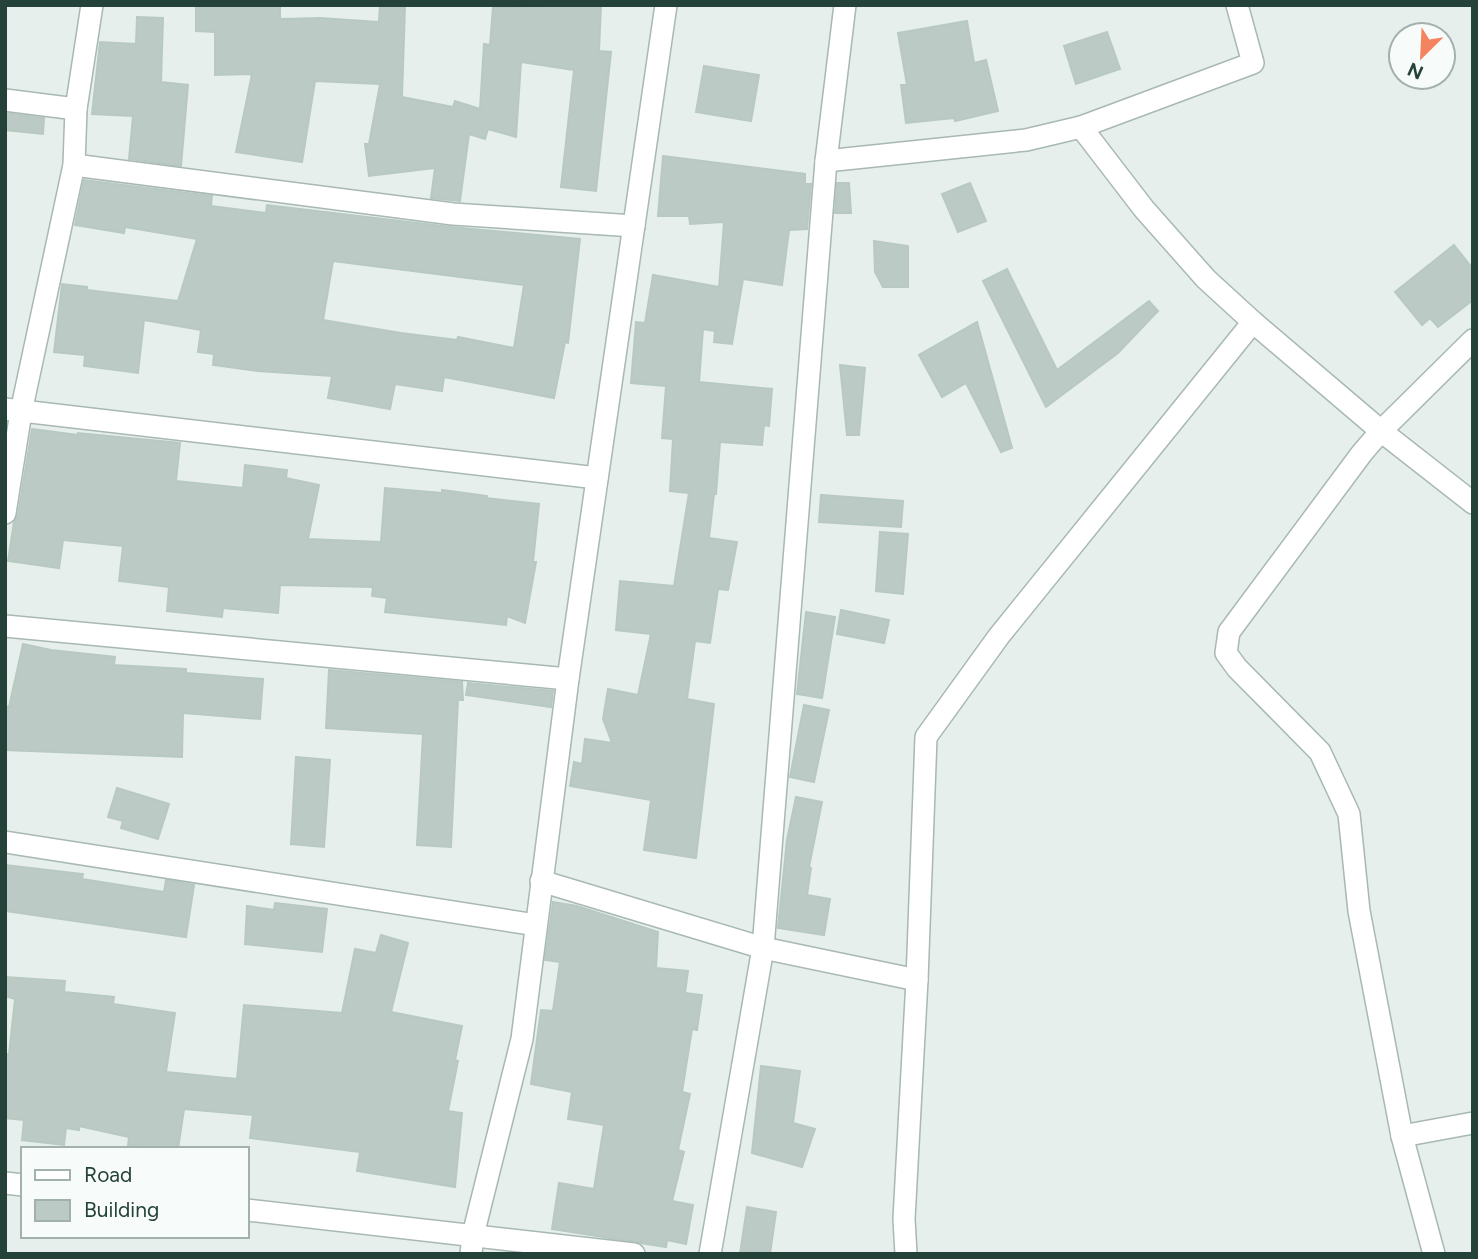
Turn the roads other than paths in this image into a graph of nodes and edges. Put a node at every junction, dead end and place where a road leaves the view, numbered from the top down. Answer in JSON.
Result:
{"nodes":[{"id":1,"x":92,"y":5,"type":"edge"},
{"id":2,"x":666,"y":5,"type":"edge"},
{"id":3,"x":845,"y":5,"type":"edge"},
{"id":4,"x":1237,"y":5,"type":"edge"},
{"id":5,"x":5,"y":100,"type":"edge"},
{"id":6,"x":76,"y":109,"type":"junction"},
{"id":7,"x":1081,"y":127,"type":"junction"},
{"id":8,"x":826,"y":161,"type":"junction"},
{"id":9,"x":74,"y":165,"type":"junction"},
{"id":10,"x":634,"y":226,"type":"junction"},
{"id":11,"x":1253,"y":322,"type":"junction"},
{"id":12,"x":1473,"y":340,"type":"edge"},
{"id":13,"x":13,"y":411,"type":"edge"},
{"id":14,"x":1381,"y":430,"type":"junction"},
{"id":15,"x":597,"y":478,"type":"junction"},
{"id":16,"x":1473,"y":503,"type":"edge"},
{"id":17,"x":5,"y":513,"type":"edge"},
{"id":18,"x":5,"y":626,"type":"edge"},
{"id":19,"x":568,"y":679,"type":"junction"},
{"id":20,"x":5,"y":842,"type":"edge"},
{"id":21,"x":541,"y":881,"type":"junction"},
{"id":22,"x":536,"y":925,"type":"junction"},
{"id":23,"x":763,"y":948,"type":"junction"},
{"id":24,"x":917,"y":980,"type":"junction"},
{"id":25,"x":1473,"y":1123,"type":"edge"},
{"id":26,"x":1402,"y":1136,"type":"junction"},
{"id":27,"x":248,"y":1210,"type":"edge"},
{"id":28,"x":472,"y":1244,"type":"edge"},
{"id":29,"x":634,"y":1254,"type":"edge"},
{"id":30,"x":710,"y":1254,"type":"edge"},
{"id":31,"x":906,"y":1254,"type":"edge"},
{"id":32,"x":1434,"y":1254,"type":"edge"}],
"edges":[{"from":1,"to":6,"type":"street"},
{"from":2,"to":10,"type":"street"},
{"from":3,"to":8,"type":"street"},
{"from":4,"to":7,"type":"street"},
{"from":5,"to":6,"type":"street"},
{"from":6,"to":9,"type":"street"},
{"from":7,"to":8,"type":"street"},
{"from":7,"to":11,"type":"street"},
{"from":8,"to":23,"type":"street"},
{"from":9,"to":10,"type":"street"},
{"from":9,"to":13,"type":"street"},
{"from":10,"to":15,"type":"street"},
{"from":11,"to":14,"type":"street"},
{"from":11,"to":24,"type":"street"},
{"from":12,"to":14,"type":"street"},
{"from":13,"to":15,"type":"street"},
{"from":13,"to":17,"type":"street"},
{"from":14,"to":16,"type":"street"},
{"from":14,"to":26,"type":"street"},
{"from":15,"to":19,"type":"street"},
{"from":18,"to":19,"type":"street"},
{"from":19,"to":21,"type":"street"},
{"from":20,"to":22,"type":"street"},
{"from":21,"to":22,"type":"street"},
{"from":21,"to":23,"type":"street"},
{"from":22,"to":28,"type":"street"},
{"from":23,"to":24,"type":"street"},
{"from":23,"to":30,"type":"street"},
{"from":24,"to":31,"type":"street"},
{"from":25,"to":26,"type":"street"},
{"from":26,"to":32,"type":"street"},
{"from":27,"to":28,"type":"street"},
{"from":28,"to":29,"type":"street"}]}
